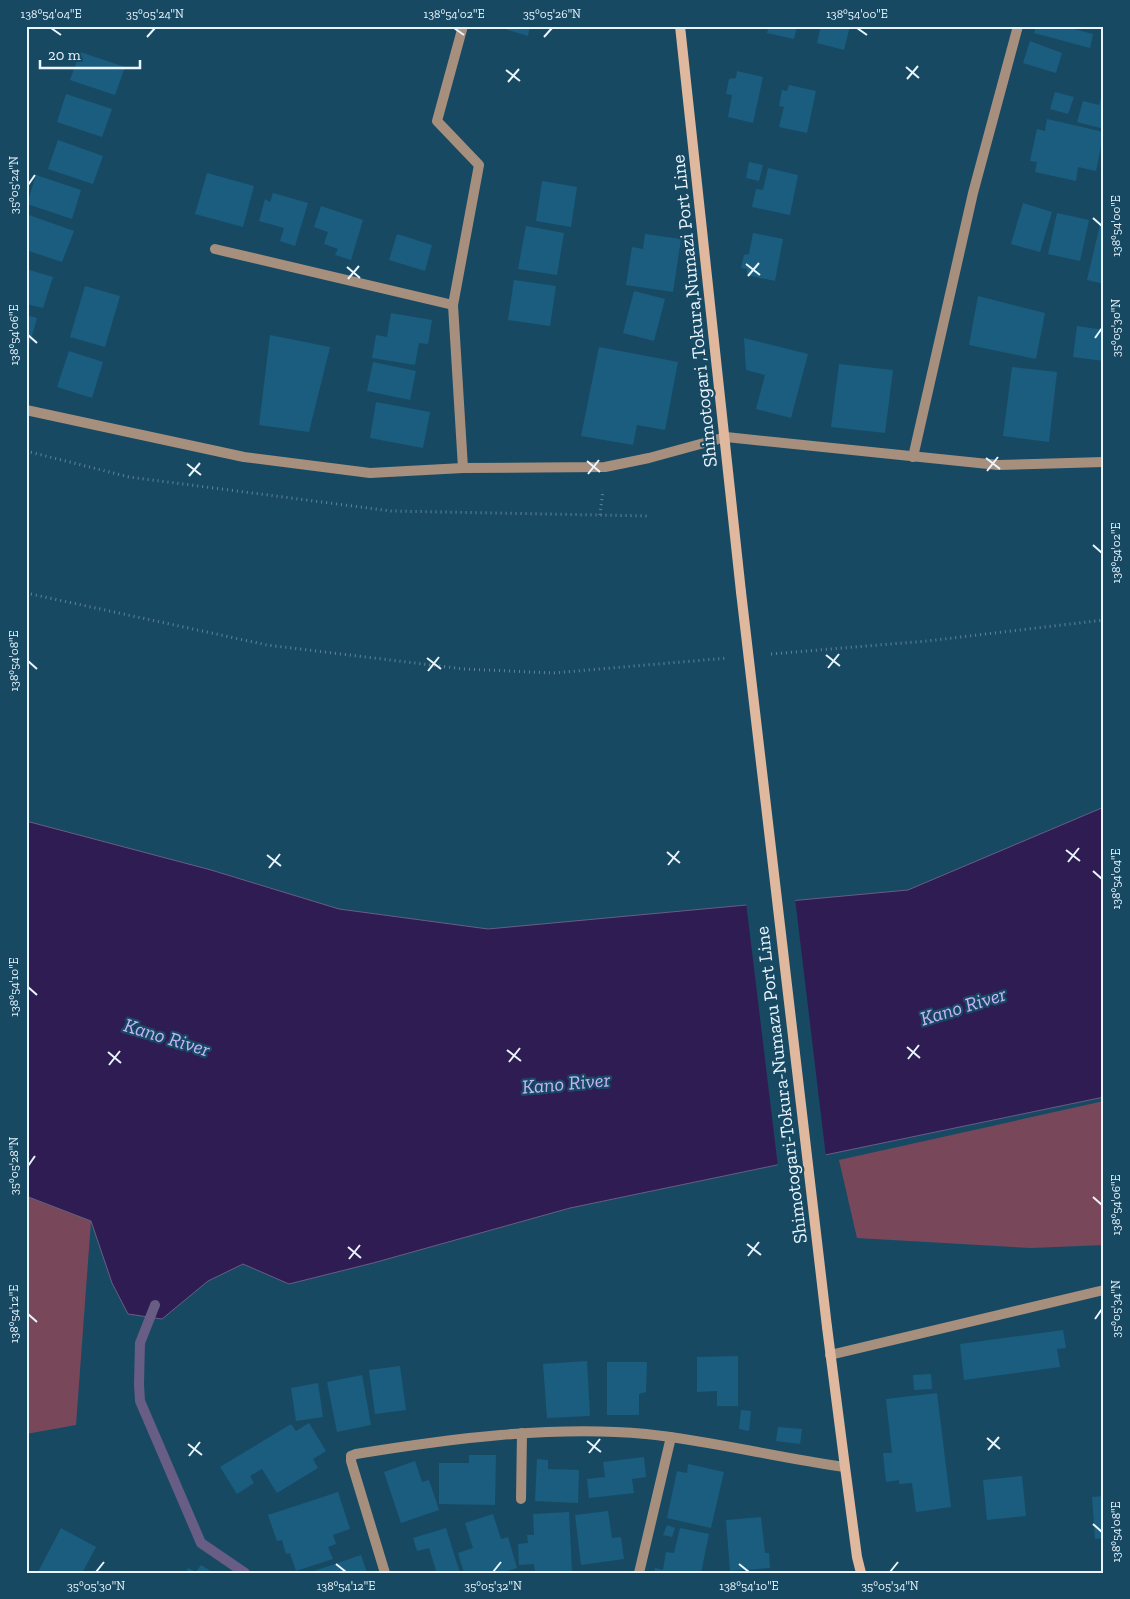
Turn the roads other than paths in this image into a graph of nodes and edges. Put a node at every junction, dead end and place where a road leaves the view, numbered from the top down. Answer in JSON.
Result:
{"nodes":[{"id":1,"x":463,"y":26,"type":"edge"},
{"id":2,"x":680,"y":26,"type":"edge"},
{"id":3,"x":1018,"y":26,"type":"edge"},
{"id":4,"x":215,"y":249,"type":"dead end"},
{"id":5,"x":453,"y":305,"type":"junction"},
{"id":6,"x":26,"y":410,"type":"edge"},
{"id":7,"x":726,"y":438,"type":"junction"},
{"id":8,"x":913,"y":456,"type":"junction"},
{"id":9,"x":1104,"y":462,"type":"edge"},
{"id":10,"x":463,"y":468,"type":"junction"},
{"id":11,"x":742,"y":592,"type":"joint"},
{"id":12,"x":1104,"y":1290,"type":"edge"},
{"id":13,"x":830,"y":1355,"type":"junction"},
{"id":14,"x":522,"y":1433,"type":"junction"},
{"id":15,"x":671,"y":1437,"type":"junction"},
{"id":16,"x":844,"y":1467,"type":"junction"},
{"id":17,"x":521,"y":1499,"type":"dead end"},
{"id":18,"x":385,"y":1573,"type":"edge"},
{"id":19,"x":639,"y":1573,"type":"edge"},
{"id":20,"x":861,"y":1573,"type":"edge"}],
"edges":[{"from":1,"to":5,"type":"street"},
{"from":2,"to":7,"type":"main road","name":"Shimotogari ,Tokura,Numazi Port Line"},
{"from":3,"to":8,"type":"street"},
{"from":4,"to":5,"type":"street"},
{"from":5,"to":10,"type":"street"},
{"from":6,"to":10,"type":"street"},
{"from":7,"to":8,"type":"street"},
{"from":7,"to":10,"type":"street"},
{"from":7,"to":11,"type":"main road","name":"Shimotogari ,Tokura,Numazi Port Line"},
{"from":8,"to":9,"type":"street"},
{"from":11,"to":13,"type":"main road","name":"Shimotogari-Tokura-Numazu Port Line","bridge":true},
{"from":12,"to":13,"type":"street"},
{"from":13,"to":16,"type":"main road","name":"Shimotogari-Tokura-Numazu Port Line"},
{"from":14,"to":15,"type":"street"},
{"from":14,"to":17,"type":"street"},
{"from":14,"to":18,"type":"street"},
{"from":15,"to":16,"type":"street"},
{"from":15,"to":19,"type":"street"},
{"from":16,"to":20,"type":"main road","name":"Shimotogari-Tokura-Numazu Port Line"}]}
